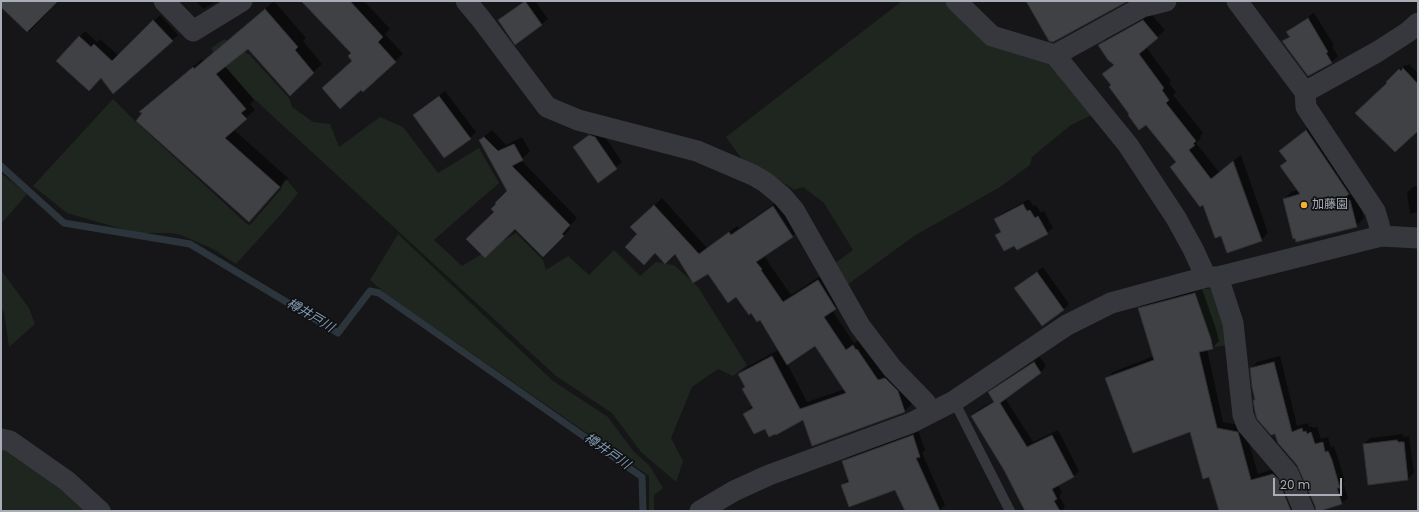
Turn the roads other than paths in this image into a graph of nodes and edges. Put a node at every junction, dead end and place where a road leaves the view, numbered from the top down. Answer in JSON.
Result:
{"nodes":[{"id":1,"x":164,"y":1,"type":"edge"},
{"id":2,"x":242,"y":1,"type":"edge"},
{"id":3,"x":466,"y":1,"type":"edge"},
{"id":4,"x":956,"y":1,"type":"edge"},
{"id":5,"x":1166,"y":1,"type":"edge"},
{"id":6,"x":1237,"y":1,"type":"edge"},
{"id":7,"x":1418,"y":23,"type":"edge"},
{"id":8,"x":1055,"y":55,"type":"junction"},
{"id":9,"x":1305,"y":92,"type":"junction"},
{"id":10,"x":1381,"y":236,"type":"junction"},
{"id":11,"x":1418,"y":238,"type":"edge"},
{"id":12,"x":1212,"y":277,"type":"junction"},
{"id":13,"x":954,"y":401,"type":"junction"},
{"id":14,"x":931,"y":412,"type":"junction"},
{"id":15,"x":1,"y":439,"type":"edge"},
{"id":16,"x":100,"y":511,"type":"edge"},
{"id":17,"x":700,"y":511,"type":"edge"},
{"id":18,"x":1010,"y":511,"type":"edge"},
{"id":19,"x":1304,"y":511,"type":"edge"}],
"edges":[{"from":1,"to":2,"type":"street"},
{"from":3,"to":14,"type":"street"},
{"from":4,"to":8,"type":"street"},
{"from":5,"to":8,"type":"street"},
{"from":6,"to":9,"type":"street"},
{"from":7,"to":9,"type":"street"},
{"from":8,"to":12,"type":"street"},
{"from":9,"to":10,"type":"street"},
{"from":10,"to":11,"type":"street"},
{"from":10,"to":12,"type":"street"},
{"from":12,"to":13,"type":"street"},
{"from":12,"to":19,"type":"street"},
{"from":13,"to":14,"type":"street"},
{"from":13,"to":18,"type":"lane"},
{"from":14,"to":17,"type":"street"},
{"from":15,"to":16,"type":"street"}]}
